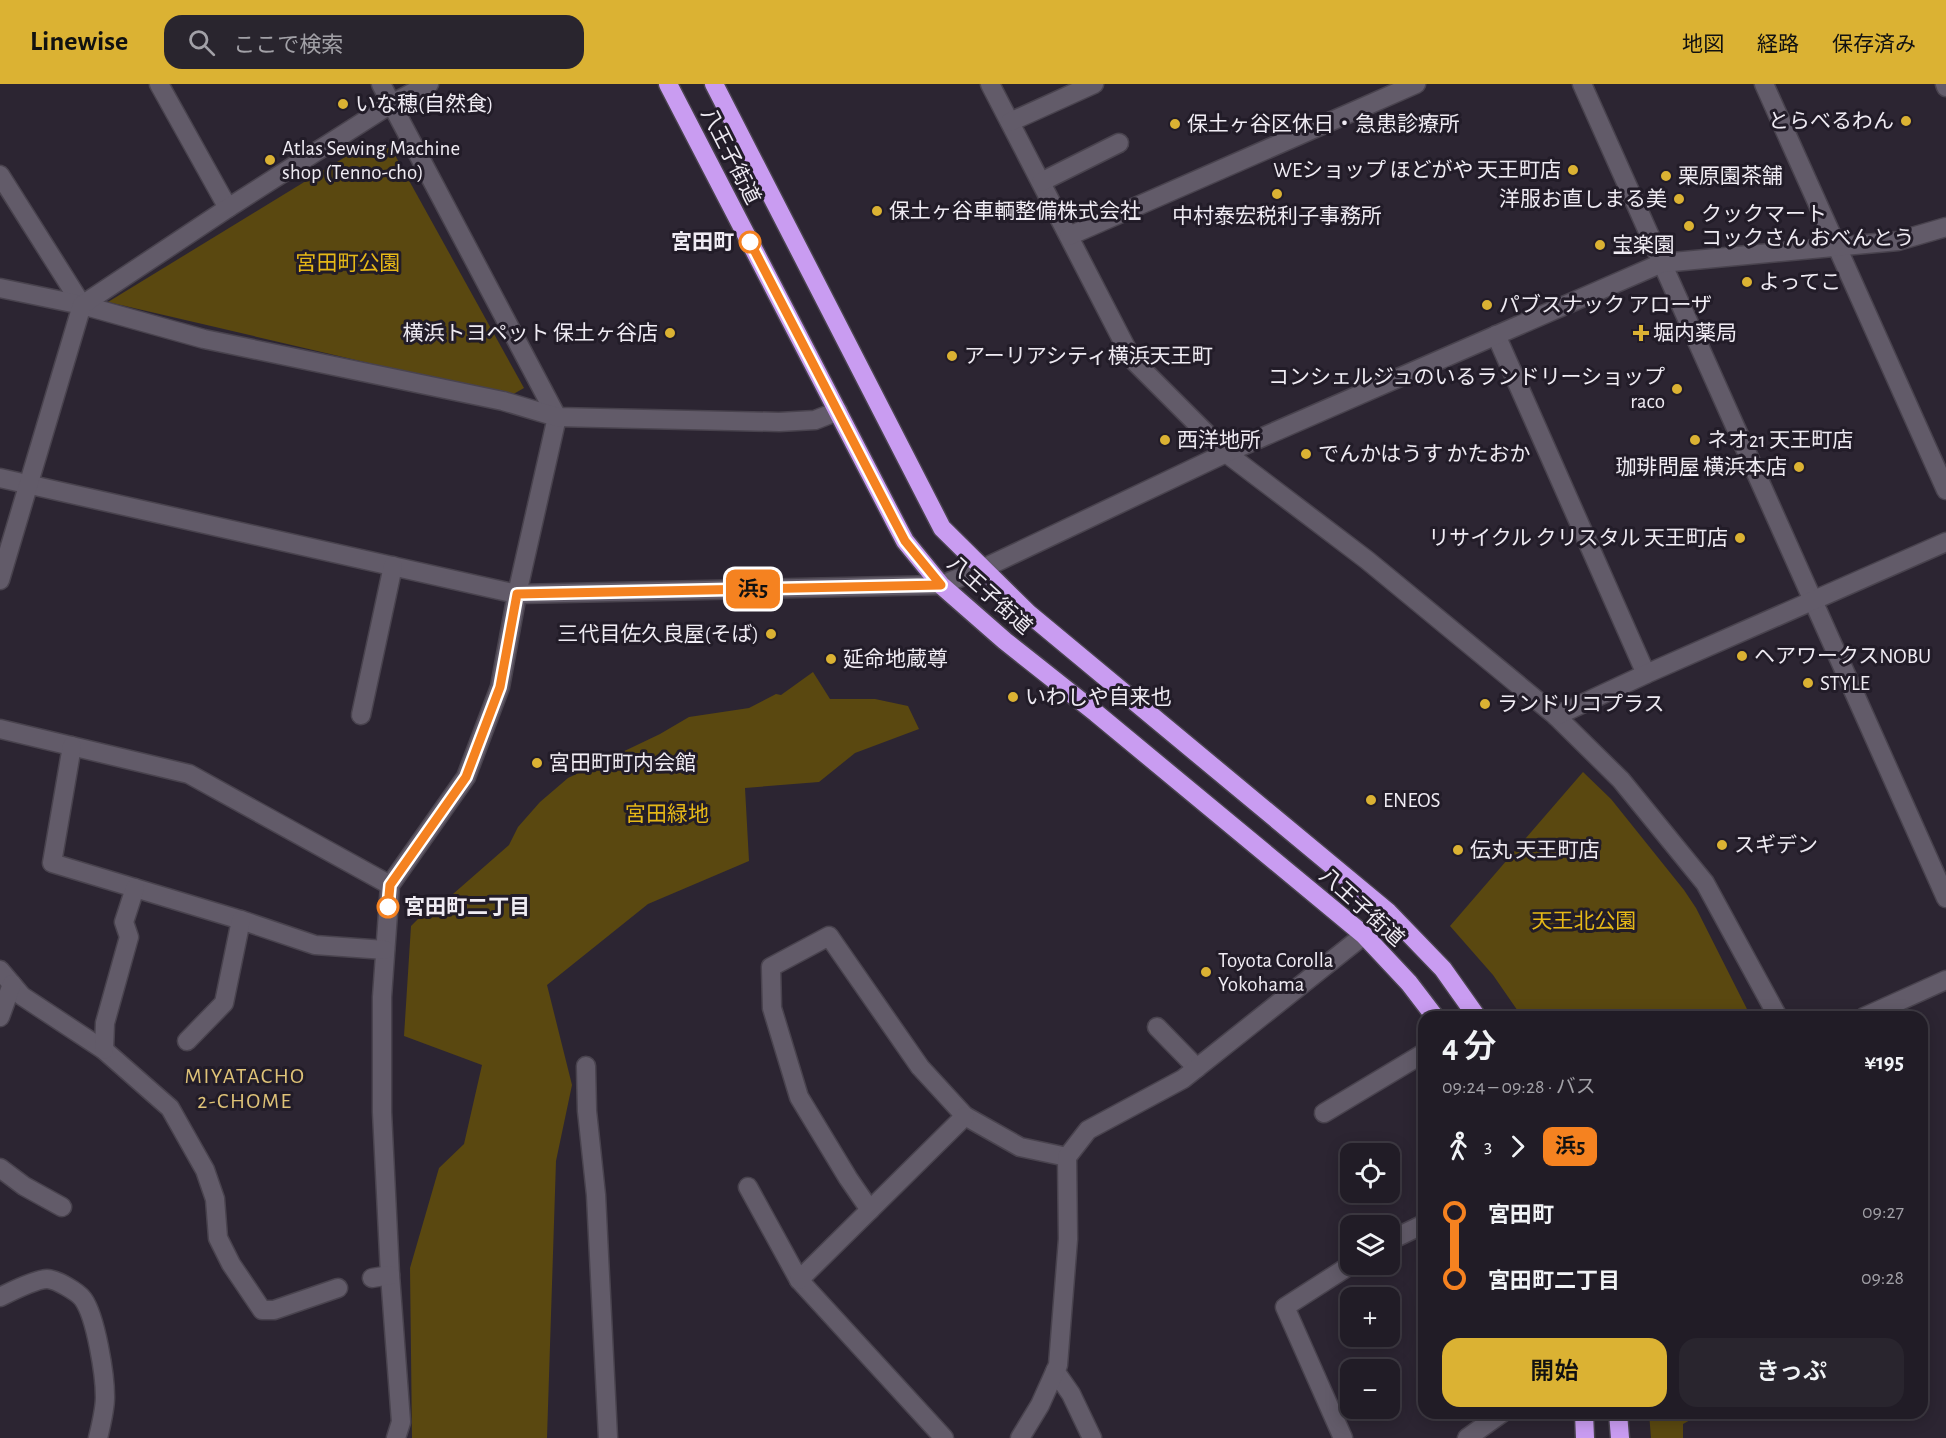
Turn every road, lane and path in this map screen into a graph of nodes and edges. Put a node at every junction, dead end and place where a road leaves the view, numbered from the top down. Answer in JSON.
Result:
{"nodes":[{"id":1,"x":159,"y":84,"type":"edge"},
{"id":2,"x":381,"y":84,"type":"edge"},
{"id":3,"x":429,"y":84,"type":"edge"},
{"id":4,"x":669,"y":84,"type":"edge"},
{"id":5,"x":714,"y":84,"type":"edge"},
{"id":6,"x":990,"y":84,"type":"edge"},
{"id":7,"x":1094,"y":84,"type":"edge"},
{"id":8,"x":1416,"y":84,"type":"edge"},
{"id":9,"x":1582,"y":84,"type":"edge"},
{"id":10,"x":1764,"y":84,"type":"edge"},
{"id":11,"x":391,"y":104,"type":"junction"},
{"id":12,"x":1010,"y":123,"type":"junction"},
{"id":13,"x":1119,"y":143,"type":"dead end"},
{"id":14,"x":0,"y":175,"type":"edge"},
{"id":15,"x":1041,"y":182,"type":"junction"},
{"id":16,"x":228,"y":208,"type":"junction"},
{"id":17,"x":1946,"y":227,"type":"edge"},
{"id":18,"x":1069,"y":236,"type":"junction"},
{"id":19,"x":1838,"y":247,"type":"junction"},
{"id":20,"x":1662,"y":263,"type":"junction"},
{"id":21,"x":0,"y":288,"type":"edge"},
{"id":22,"x":82,"y":305,"type":"junction"},
{"id":23,"x":1496,"y":335,"type":"junction"},
{"id":24,"x":838,"y":411,"type":"junction"},
{"id":25,"x":557,"y":417,"type":"junction"},
{"id":26,"x":1226,"y":453,"type":"junction"},
{"id":27,"x":0,"y":478,"type":"edge"},
{"id":28,"x":28,"y":485,"type":"junction"},
{"id":29,"x":1946,"y":490,"type":"edge"},
{"id":30,"x":1946,"y":542,"type":"edge"},
{"id":31,"x":393,"y":566,"type":"junction"},
{"id":32,"x":984,"y":568,"type":"junction"},
{"id":33,"x":0,"y":580,"type":"edge"},
{"id":34,"x":941,"y":585,"type":"junction"},
{"id":35,"x":517,"y":594,"type":"junction"},
{"id":36,"x":1813,"y":600,"type":"junction"},
{"id":37,"x":1646,"y":674,"type":"junction"},
{"id":38,"x":361,"y":716,"type":"dead end"},
{"id":39,"x":1556,"y":716,"type":"junction"},
{"id":40,"x":0,"y":729,"type":"edge"},
{"id":41,"x":72,"y":746,"type":"junction"},
{"id":42,"x":390,"y":885,"type":"junction"},
{"id":43,"x":135,"y":888,"type":"junction"},
{"id":44,"x":1946,"y":898,"type":"edge"},
{"id":45,"x":241,"y":920,"type":"junction"},
{"id":46,"x":1364,"y":935,"type":"junction"},
{"id":47,"x":385,"y":950,"type":"junction"},
{"id":48,"x":0,"y":970,"type":"edge"},
{"id":49,"x":1946,"y":980,"type":"edge"},
{"id":50,"x":12,"y":984,"type":"junction"},
{"id":51,"x":1431,"y":1011,"type":"edge"},
{"id":52,"x":1473,"y":1011,"type":"edge"},
{"id":53,"x":1775,"y":1011,"type":"edge"},
{"id":54,"x":1877,"y":1011,"type":"edge"},
{"id":55,"x":0,"y":1017,"type":"edge"},
{"id":56,"x":1157,"y":1026,"type":"dead end"},
{"id":57,"x":187,"y":1041,"type":"dead end"},
{"id":58,"x":104,"y":1050,"type":"junction"},
{"id":59,"x":1418,"y":1057,"type":"edge"},
{"id":60,"x":586,"y":1066,"type":"dead end"},
{"id":61,"x":1197,"y":1068,"type":"junction"},
{"id":62,"x":1324,"y":1113,"type":"dead end"},
{"id":63,"x":965,"y":1116,"type":"junction"},
{"id":64,"x":1067,"y":1156,"type":"junction"},
{"id":65,"x":0,"y":1168,"type":"edge"},
{"id":66,"x":748,"y":1187,"type":"dead end"},
{"id":67,"x":62,"y":1207,"type":"dead end"},
{"id":68,"x":870,"y":1210,"type":"junction"},
{"id":69,"x":1418,"y":1227,"type":"edge"},
{"id":70,"x":1400,"y":1236,"type":"edge"},
{"id":71,"x":1340,"y":1272,"type":"edge"},
{"id":72,"x":390,"y":1275,"type":"junction"},
{"id":73,"x":372,"y":1278,"type":"dead end"},
{"id":74,"x":800,"y":1281,"type":"junction"},
{"id":75,"x":338,"y":1288,"type":"dead end"},
{"id":76,"x":0,"y":1297,"type":"edge"},
{"id":77,"x":1055,"y":1371,"type":"junction"},
{"id":78,"x":1494,"y":1419,"type":"edge"},
{"id":79,"x":1584,"y":1419,"type":"edge"},
{"id":80,"x":1618,"y":1419,"type":"edge"},
{"id":81,"x":98,"y":1438,"type":"edge"},
{"id":82,"x":396,"y":1438,"type":"edge"},
{"id":83,"x":608,"y":1438,"type":"edge"},
{"id":84,"x":944,"y":1438,"type":"edge"},
{"id":85,"x":1020,"y":1438,"type":"edge"},
{"id":86,"x":1092,"y":1438,"type":"edge"},
{"id":87,"x":1343,"y":1438,"type":"edge"},
{"id":88,"x":1467,"y":1438,"type":"edge"},
{"id":89,"x":1585,"y":1438,"type":"edge"},
{"id":90,"x":1620,"y":1438,"type":"edge"}],
"edges":[{"from":1,"to":16,"type":"street"},
{"from":2,"to":11,"type":"street"},
{"from":3,"to":11,"type":"street"},
{"from":4,"to":24,"type":"highway","name":"八王子街道"},
{"from":5,"to":32,"type":"highway","name":"八王子街道"},
{"from":6,"to":12,"type":"street"},
{"from":7,"to":12,"type":"street"},
{"from":8,"to":18,"type":"street"},
{"from":9,"to":20,"type":"street"},
{"from":10,"to":19,"type":"street"},
{"from":11,"to":16,"type":"street"},
{"from":11,"to":25,"type":"street"},
{"from":12,"to":15,"type":"street"},
{"from":13,"to":15,"type":"street"},
{"from":14,"to":22,"type":"street"},
{"from":15,"to":18,"type":"street"},
{"from":16,"to":22,"type":"street"},
{"from":17,"to":19,"type":"street"},
{"from":18,"to":26,"type":"street"},
{"from":19,"to":20,"type":"street"},
{"from":19,"to":29,"type":"street"},
{"from":20,"to":23,"type":"street"},
{"from":20,"to":36,"type":"street"},
{"from":21,"to":22,"type":"street"},
{"from":22,"to":25,"type":"street"},
{"from":22,"to":28,"type":"street"},
{"from":23,"to":26,"type":"street"},
{"from":23,"to":37,"type":"street"},
{"from":24,"to":25,"type":"street"},
{"from":24,"to":34,"type":"highway","name":"八王子街道"},
{"from":25,"to":35,"type":"street"},
{"from":26,"to":32,"type":"street"},
{"from":26,"to":39,"type":"street"},
{"from":27,"to":28,"type":"street"},
{"from":28,"to":31,"type":"street"},
{"from":28,"to":33,"type":"street"},
{"from":30,"to":36,"type":"street"},
{"from":31,"to":35,"type":"street"},
{"from":31,"to":38,"type":"street"},
{"from":32,"to":34,"type":"street"},
{"from":32,"to":52,"type":"highway","name":"八王子街道"},
{"from":34,"to":35,"type":"street"},
{"from":34,"to":46,"type":"highway","name":"八王子街道"},
{"from":35,"to":42,"type":"street"},
{"from":36,"to":37,"type":"street"},
{"from":36,"to":44,"type":"street"},
{"from":37,"to":39,"type":"street"},
{"from":39,"to":53,"type":"street"},
{"from":40,"to":41,"type":"street"},
{"from":41,"to":42,"type":"street"},
{"from":41,"to":43,"type":"street"},
{"from":42,"to":47,"type":"street"},
{"from":43,"to":45,"type":"street"},
{"from":43,"to":58,"type":"street"},
{"from":45,"to":47,"type":"street"},
{"from":45,"to":57,"type":"street"},
{"from":46,"to":51,"type":"highway","name":"八王子街道"},
{"from":46,"to":61,"type":"street"},
{"from":47,"to":72,"type":"street"},
{"from":48,"to":50,"type":"street"},
{"from":49,"to":54,"type":"street"},
{"from":50,"to":55,"type":"street"},
{"from":50,"to":58,"type":"street"},
{"from":56,"to":61,"type":"street"},
{"from":58,"to":75,"type":"street"},
{"from":59,"to":62,"type":"street"},
{"from":60,"to":83,"type":"street"},
{"from":61,"to":64,"type":"street"},
{"from":63,"to":64,"type":"street"},
{"from":63,"to":68,"type":"street"},
{"from":63,"to":68,"type":"street"},
{"from":64,"to":77,"type":"street"},
{"from":65,"to":67,"type":"street"},
{"from":66,"to":74,"type":"street"},
{"from":68,"to":74,"type":"street"},
{"from":69,"to":70,"type":"street"},
{"from":71,"to":87,"type":"street"},
{"from":72,"to":73,"type":"street"},
{"from":72,"to":82,"type":"street"},
{"from":74,"to":84,"type":"street"},
{"from":76,"to":81,"type":"street"},
{"from":77,"to":85,"type":"street"},
{"from":77,"to":86,"type":"street"},
{"from":78,"to":88,"type":"street"},
{"from":79,"to":89,"type":"highway"},
{"from":80,"to":90,"type":"highway"}]}
